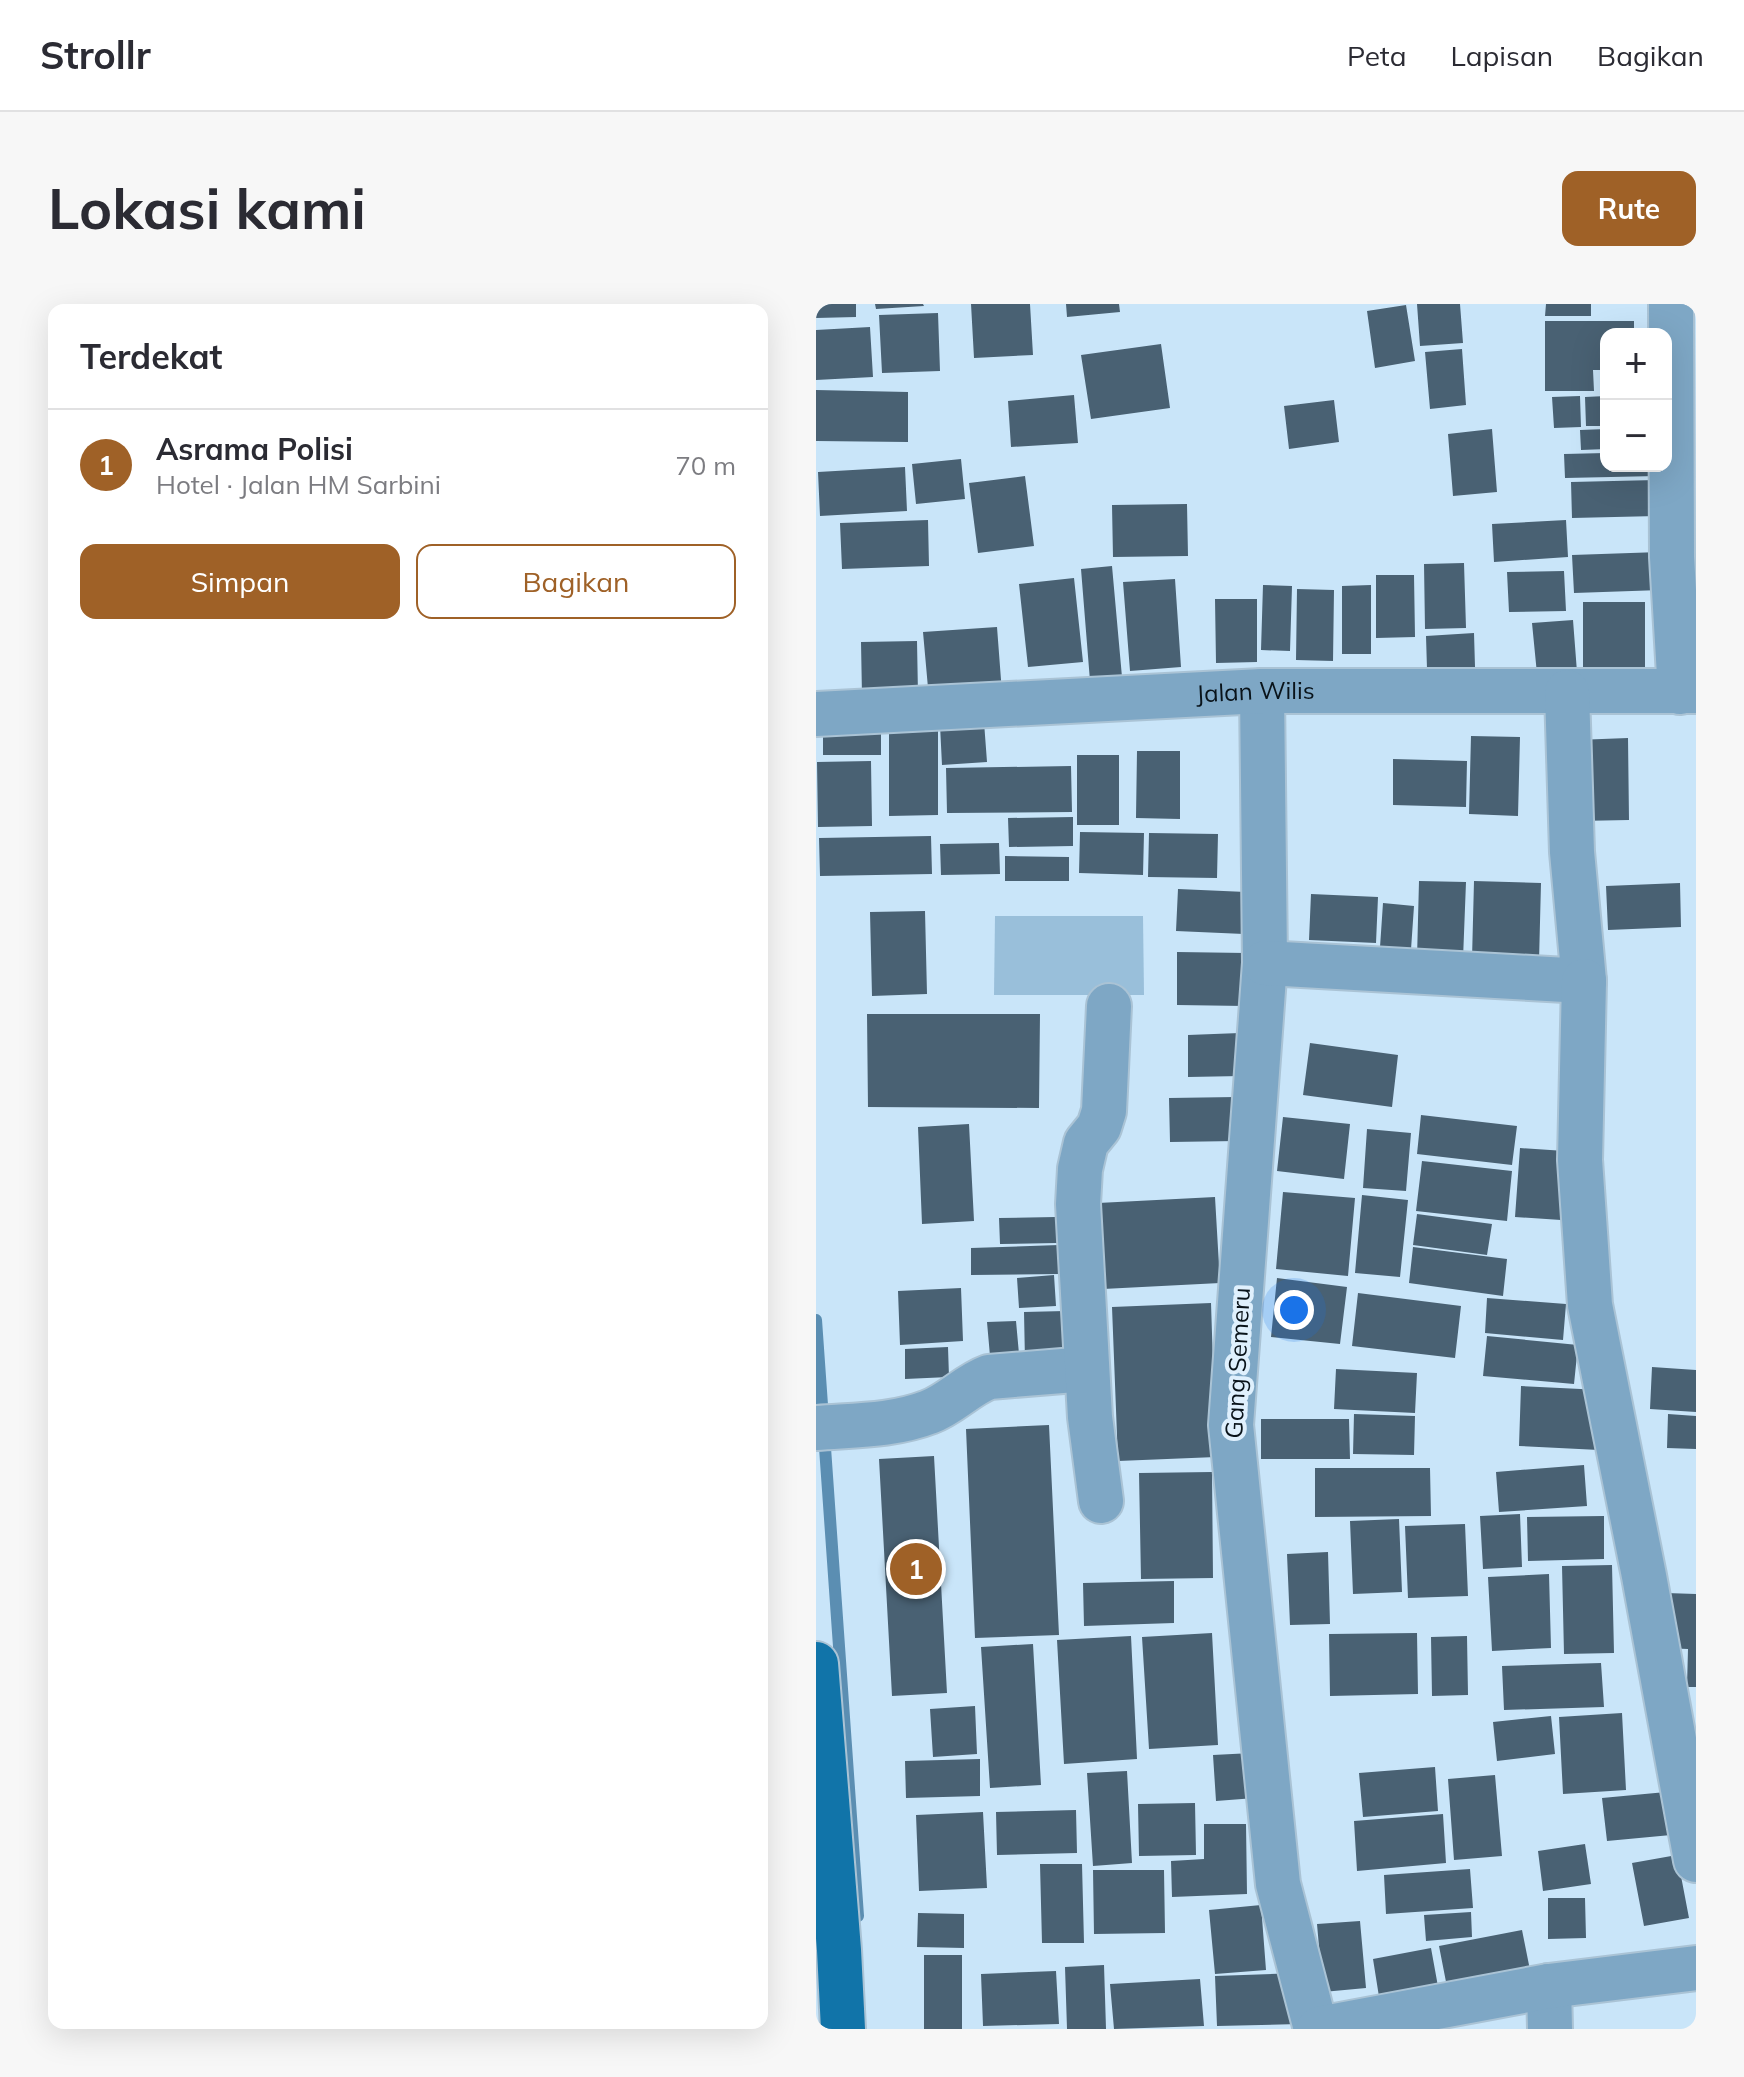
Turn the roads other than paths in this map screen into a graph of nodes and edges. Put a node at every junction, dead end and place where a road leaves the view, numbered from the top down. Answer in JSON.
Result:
{"nodes":[{"id":1,"x":1671,"y":304,"type":"edge"},
{"id":2,"x":1262,"y":691,"type":"junction"},
{"id":3,"x":1688,"y":691,"type":"edge"},
{"id":4,"x":1567,"y":692,"type":"junction"},
{"id":5,"x":816,"y":714,"type":"edge"},
{"id":6,"x":1265,"y":963,"type":"junction"},
{"id":7,"x":1584,"y":981,"type":"junction"},
{"id":8,"x":1109,"y":1006,"type":"dead end"},
{"id":9,"x":1087,"y":1369,"type":"junction"},
{"id":10,"x":816,"y":1428,"type":"edge"},
{"id":11,"x":1101,"y":1501,"type":"dead end"},
{"id":12,"x":816,"y":1664,"type":"edge"},
{"id":13,"x":1696,"y":1860,"type":"edge"},
{"id":14,"x":831,"y":1932,"type":"edge"},
{"id":15,"x":1696,"y":1968,"type":"edge"},
{"id":16,"x":1549,"y":1986,"type":"junction"},
{"id":17,"x":843,"y":2021,"type":"edge"},
{"id":18,"x":1317,"y":2029,"type":"edge"},
{"id":19,"x":1550,"y":2029,"type":"edge"}],
"edges":[{"from":1,"to":3,"type":"street"},
{"from":2,"to":4,"type":"street","name":"Jalan Wilis"},
{"from":2,"to":5,"type":"street","name":"Jalan Wilis"},
{"from":2,"to":6,"type":"street","name":"Gang Semeru"},
{"from":3,"to":4,"type":"street","name":"Jalan Wilis"},
{"from":4,"to":7,"type":"street"},
{"from":6,"to":7,"type":"street"},
{"from":6,"to":18,"type":"street","name":"Gang Semeru"},
{"from":7,"to":13,"type":"street"},
{"from":8,"to":9,"type":"street"},
{"from":9,"to":10,"type":"street"},
{"from":9,"to":11,"type":"street"},
{"from":12,"to":14,"type":"main road"},
{"from":14,"to":17,"type":"main road"},
{"from":15,"to":16,"type":"street"},
{"from":16,"to":18,"type":"street"},
{"from":16,"to":19,"type":"street"}]}
